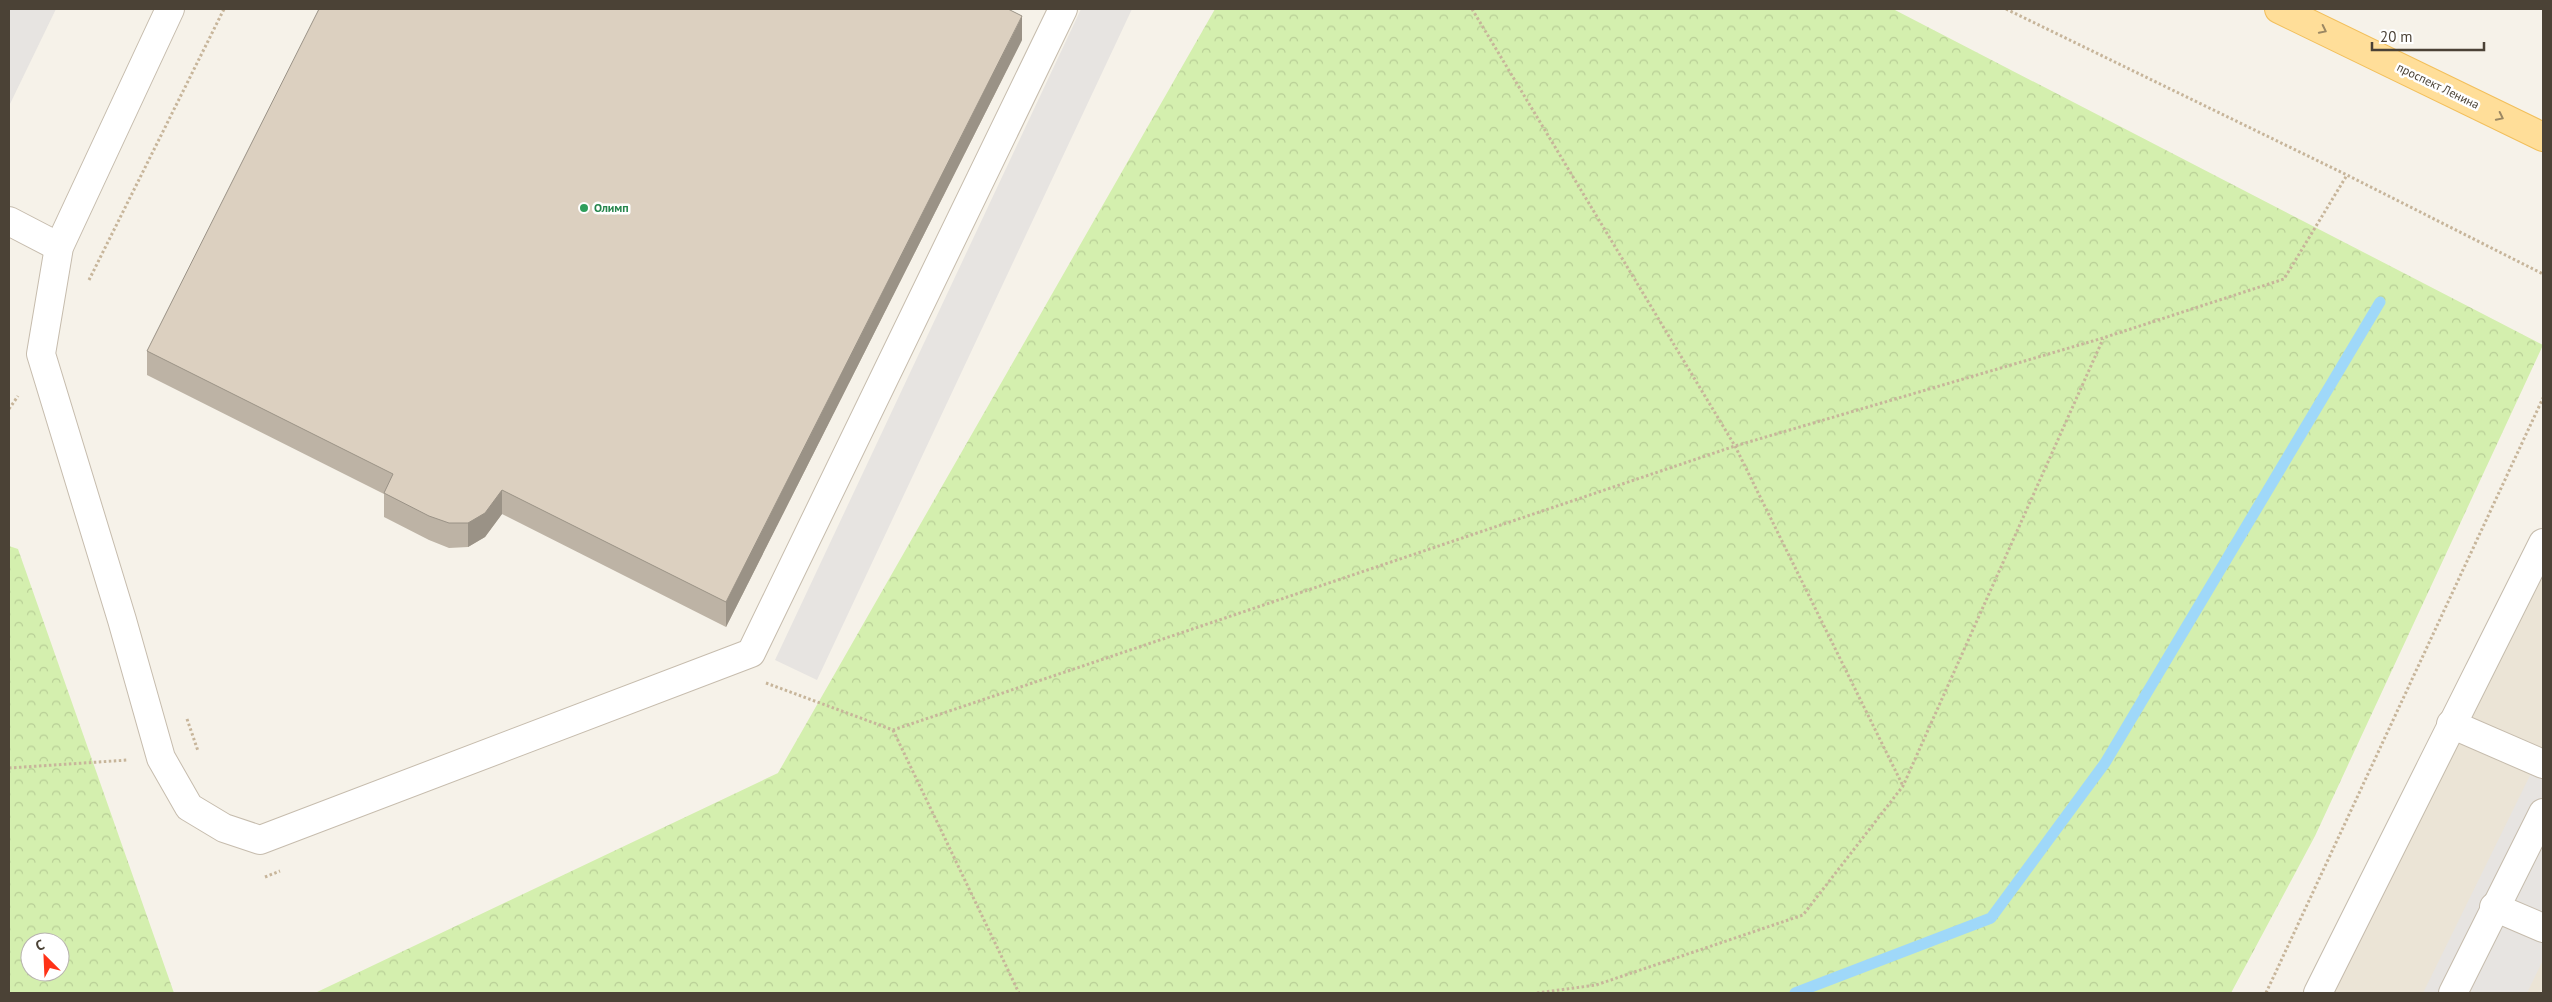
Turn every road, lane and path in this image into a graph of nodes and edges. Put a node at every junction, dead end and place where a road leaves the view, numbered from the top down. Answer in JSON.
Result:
{"nodes":[{"id":1,"x":170,"y":9,"type":"edge"},
{"id":2,"x":224,"y":9,"type":"edge"},
{"id":3,"x":1063,"y":9,"type":"edge"},
{"id":4,"x":1472,"y":9,"type":"edge"},
{"id":5,"x":2006,"y":9,"type":"edge"},
{"id":6,"x":2279,"y":9,"type":"edge"},
{"id":7,"x":2543,"y":138,"type":"edge"},
{"id":8,"x":2347,"y":175,"type":"junction"},
{"id":9,"x":9,"y":221,"type":"edge"},
{"id":10,"x":59,"y":247,"type":"junction"},
{"id":11,"x":2543,"y":274,"type":"edge"},
{"id":12,"x":87,"y":284,"type":"dead end"},
{"id":13,"x":2103,"y":338,"type":"junction"},
{"id":14,"x":2543,"y":398,"type":"edge"},
{"id":15,"x":1735,"y":446,"type":"junction"},
{"id":16,"x":2543,"y":543,"type":"edge"},
{"id":17,"x":765,"y":683,"type":"dead end"},
{"id":18,"x":184,"y":710,"type":"dead end"},
{"id":19,"x":2451,"y":724,"type":"junction"},
{"id":20,"x":893,"y":730,"type":"junction"},
{"id":21,"x":200,"y":757,"type":"dead end"},
{"id":22,"x":161,"y":758,"type":"junction"},
{"id":23,"x":2543,"y":764,"type":"edge"},
{"id":24,"x":9,"y":768,"type":"edge"},
{"id":25,"x":1903,"y":786,"type":"junction"},
{"id":26,"x":2543,"y":813,"type":"edge"},
{"id":27,"x":284,"y":870,"type":"dead end"},
{"id":28,"x":265,"y":877,"type":"dead end"},
{"id":29,"x":2494,"y":906,"type":"junction"},
{"id":30,"x":2543,"y":928,"type":"edge"},
{"id":31,"x":1019,"y":993,"type":"edge"},
{"id":32,"x":1537,"y":993,"type":"edge"},
{"id":33,"x":2266,"y":993,"type":"edge"},
{"id":34,"x":2318,"y":993,"type":"edge"},
{"id":35,"x":2453,"y":993,"type":"edge"}],
"edges":[{"from":1,"to":10,"type":"street"},
{"from":2,"to":12,"type":"path"},
{"from":3,"to":22,"type":"street"},
{"from":4,"to":15,"type":"path"},
{"from":5,"to":8,"type":"path"},
{"from":6,"to":7,"type":"main road","name":"проспект Ленина","one_way":true},
{"from":8,"to":11,"type":"path"},
{"from":8,"to":13,"type":"path"},
{"from":9,"to":10,"type":"street"},
{"from":10,"to":22,"type":"street"},
{"from":13,"to":15,"type":"path"},
{"from":13,"to":25,"type":"path"},
{"from":14,"to":33,"type":"path"},
{"from":15,"to":20,"type":"path"},
{"from":15,"to":25,"type":"path"},
{"from":16,"to":19,"type":"street"},
{"from":17,"to":20,"type":"path"},
{"from":18,"to":21,"type":"path"},
{"from":19,"to":23,"type":"street"},
{"from":19,"to":34,"type":"street"},
{"from":20,"to":31,"type":"path"},
{"from":22,"to":24,"type":"path"},
{"from":25,"to":32,"type":"path"},
{"from":26,"to":29,"type":"street"},
{"from":27,"to":28,"type":"path"},
{"from":29,"to":30,"type":"street"},
{"from":29,"to":35,"type":"street"}]}
